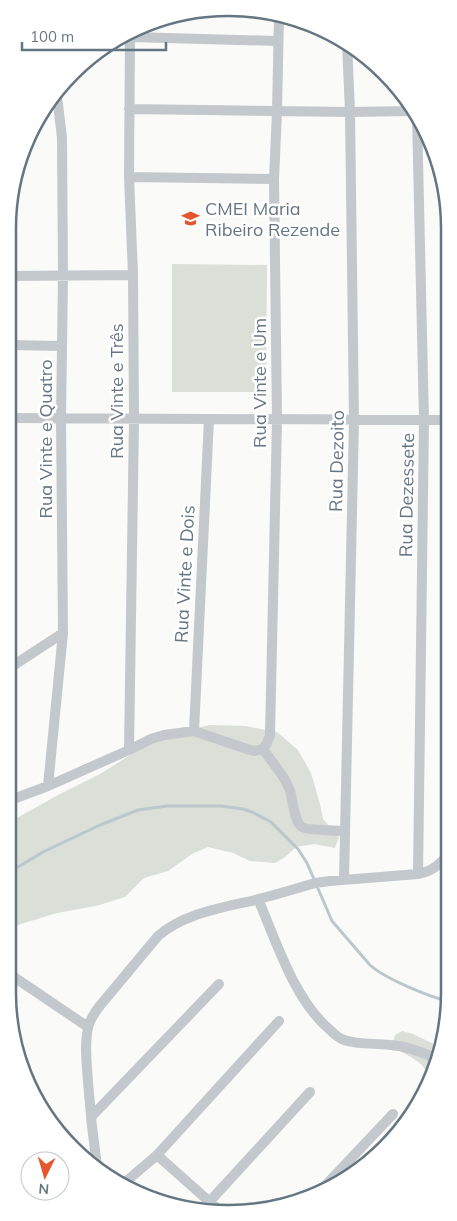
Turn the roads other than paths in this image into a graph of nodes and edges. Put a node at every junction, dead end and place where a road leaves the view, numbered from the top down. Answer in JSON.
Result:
{"nodes":[{"id":1,"x":279,"y":22,"type":"edge"},
{"id":2,"x":140,"y":35,"type":"edge"},
{"id":3,"x":130,"y":41,"type":"edge"},
{"id":4,"x":278,"y":41,"type":"junction"},
{"id":5,"x":347,"y":53,"type":"edge"},
{"id":6,"x":58,"y":102,"type":"edge"},
{"id":7,"x":129,"y":109,"type":"junction"},
{"id":8,"x":405,"y":111,"type":"edge"},
{"id":9,"x":277,"y":112,"type":"junction"},
{"id":10,"x":350,"y":112,"type":"junction"},
{"id":11,"x":417,"y":132,"type":"edge"},
{"id":12,"x":129,"y":177,"type":"junction"},
{"id":13,"x":274,"y":179,"type":"junction"},
{"id":14,"x":133,"y":275,"type":"junction"},
{"id":15,"x":16,"y":276,"type":"edge"},
{"id":16,"x":63,"y":276,"type":"junction"},
{"id":17,"x":16,"y":345,"type":"edge"},
{"id":18,"x":62,"y":346,"type":"junction"},
{"id":19,"x":16,"y":418,"type":"edge"},
{"id":20,"x":61,"y":419,"type":"junction"},
{"id":21,"x":134,"y":419,"type":"junction"},
{"id":22,"x":209,"y":419,"type":"junction"},
{"id":23,"x":277,"y":420,"type":"junction"},
{"id":24,"x":354,"y":420,"type":"junction"},
{"id":25,"x":424,"y":420,"type":"junction"},
{"id":26,"x":441,"y":420,"type":"edge"},
{"id":27,"x":63,"y":633,"type":"junction"},
{"id":28,"x":16,"y":664,"type":"edge"},
{"id":29,"x":194,"y":731,"type":"junction"},
{"id":30,"x":263,"y":749,"type":"junction"},
{"id":31,"x":129,"y":750,"type":"junction"},
{"id":32,"x":48,"y":786,"type":"junction"},
{"id":33,"x":16,"y":798,"type":"edge"},
{"id":34,"x":345,"y":831,"type":"junction"},
{"id":35,"x":441,"y":864,"type":"edge"},
{"id":36,"x":418,"y":874,"type":"junction"},
{"id":37,"x":344,"y":879,"type":"junction"},
{"id":38,"x":258,"y":899,"type":"junction"},
{"id":39,"x":16,"y":978,"type":"edge"},
{"id":40,"x":219,"y":984,"type":"dead end"},
{"id":41,"x":279,"y":1021,"type":"dead end"},
{"id":42,"x":88,"y":1027,"type":"junction"},
{"id":43,"x":431,"y":1056,"type":"edge"},
{"id":44,"x":310,"y":1092,"type":"dead end"},
{"id":45,"x":392,"y":1114,"type":"dead end"},
{"id":46,"x":91,"y":1117,"type":"junction"},
{"id":47,"x":157,"y":1155,"type":"junction"},
{"id":48,"x":96,"y":1158,"type":"edge"},
{"id":49,"x":332,"y":1178,"type":"edge"},
{"id":50,"x":128,"y":1179,"type":"edge"},
{"id":51,"x":210,"y":1202,"type":"joint"}],
"edges":[{"from":1,"to":4,"type":"street","name":"Rua Vinte e Um"},
{"from":2,"to":4,"type":"street"},
{"from":3,"to":7,"type":"street","name":"Rua Vinte e Três"},
{"from":4,"to":9,"type":"street","name":"Rua Vinte e Um"},
{"from":5,"to":10,"type":"street","name":"Rua Dezoito"},
{"from":6,"to":16,"type":"street","name":"Rua Vinte e Quatro"},
{"from":7,"to":9,"type":"street"},
{"from":7,"to":12,"type":"street","name":"Rua Vinte e Três"},
{"from":8,"to":10,"type":"street"},
{"from":9,"to":10,"type":"street"},
{"from":9,"to":13,"type":"street","name":"Rua Vinte e Um"},
{"from":10,"to":24,"type":"street","name":"Rua Dezoito"},
{"from":11,"to":25,"type":"street","name":"Rua Dezessete"},
{"from":12,"to":13,"type":"street"},
{"from":12,"to":14,"type":"street","name":"Rua Vinte e Três"},
{"from":13,"to":23,"type":"street","name":"Rua Vinte e Um"},
{"from":14,"to":16,"type":"street"},
{"from":14,"to":21,"type":"street","name":"Rua Vinte e Três"},
{"from":15,"to":16,"type":"street"},
{"from":16,"to":18,"type":"street","name":"Rua Vinte e Quatro"},
{"from":17,"to":18,"type":"street"},
{"from":18,"to":20,"type":"street","name":"Rua Vinte e Quatro"},
{"from":19,"to":20,"type":"street"},
{"from":20,"to":21,"type":"street"},
{"from":20,"to":27,"type":"street","name":"Rua Vinte e Quatro"},
{"from":21,"to":22,"type":"street"},
{"from":21,"to":31,"type":"street","name":"Rua Vinte e Três"},
{"from":22,"to":23,"type":"street"},
{"from":22,"to":29,"type":"street","name":"Rua Vinte e Dois"},
{"from":23,"to":24,"type":"street"},
{"from":23,"to":30,"type":"street","name":"Rua Vinte e Um"},
{"from":24,"to":25,"type":"street"},
{"from":24,"to":34,"type":"street","name":"Rua Dezoito"},
{"from":25,"to":26,"type":"street"},
{"from":25,"to":36,"type":"street","name":"Rua Dezessete"},
{"from":27,"to":28,"type":"street"},
{"from":27,"to":32,"type":"street","name":"Rua Vinte e Quatro"},
{"from":29,"to":30,"type":"street"},
{"from":29,"to":31,"type":"street"},
{"from":30,"to":34,"type":"street"},
{"from":31,"to":32,"type":"street"},
{"from":32,"to":33,"type":"street"},
{"from":34,"to":37,"type":"street","name":"Rua Dezoito"},
{"from":35,"to":36,"type":"street"},
{"from":36,"to":37,"type":"street"},
{"from":37,"to":38,"type":"street"},
{"from":38,"to":42,"type":"street"},
{"from":38,"to":43,"type":"street"},
{"from":39,"to":42,"type":"street"},
{"from":40,"to":46,"type":"street"},
{"from":41,"to":47,"type":"street"},
{"from":42,"to":46,"type":"street"},
{"from":44,"to":51,"type":"street"},
{"from":45,"to":49,"type":"street"},
{"from":46,"to":48,"type":"street"},
{"from":47,"to":50,"type":"street"},
{"from":47,"to":51,"type":"street"}]}
